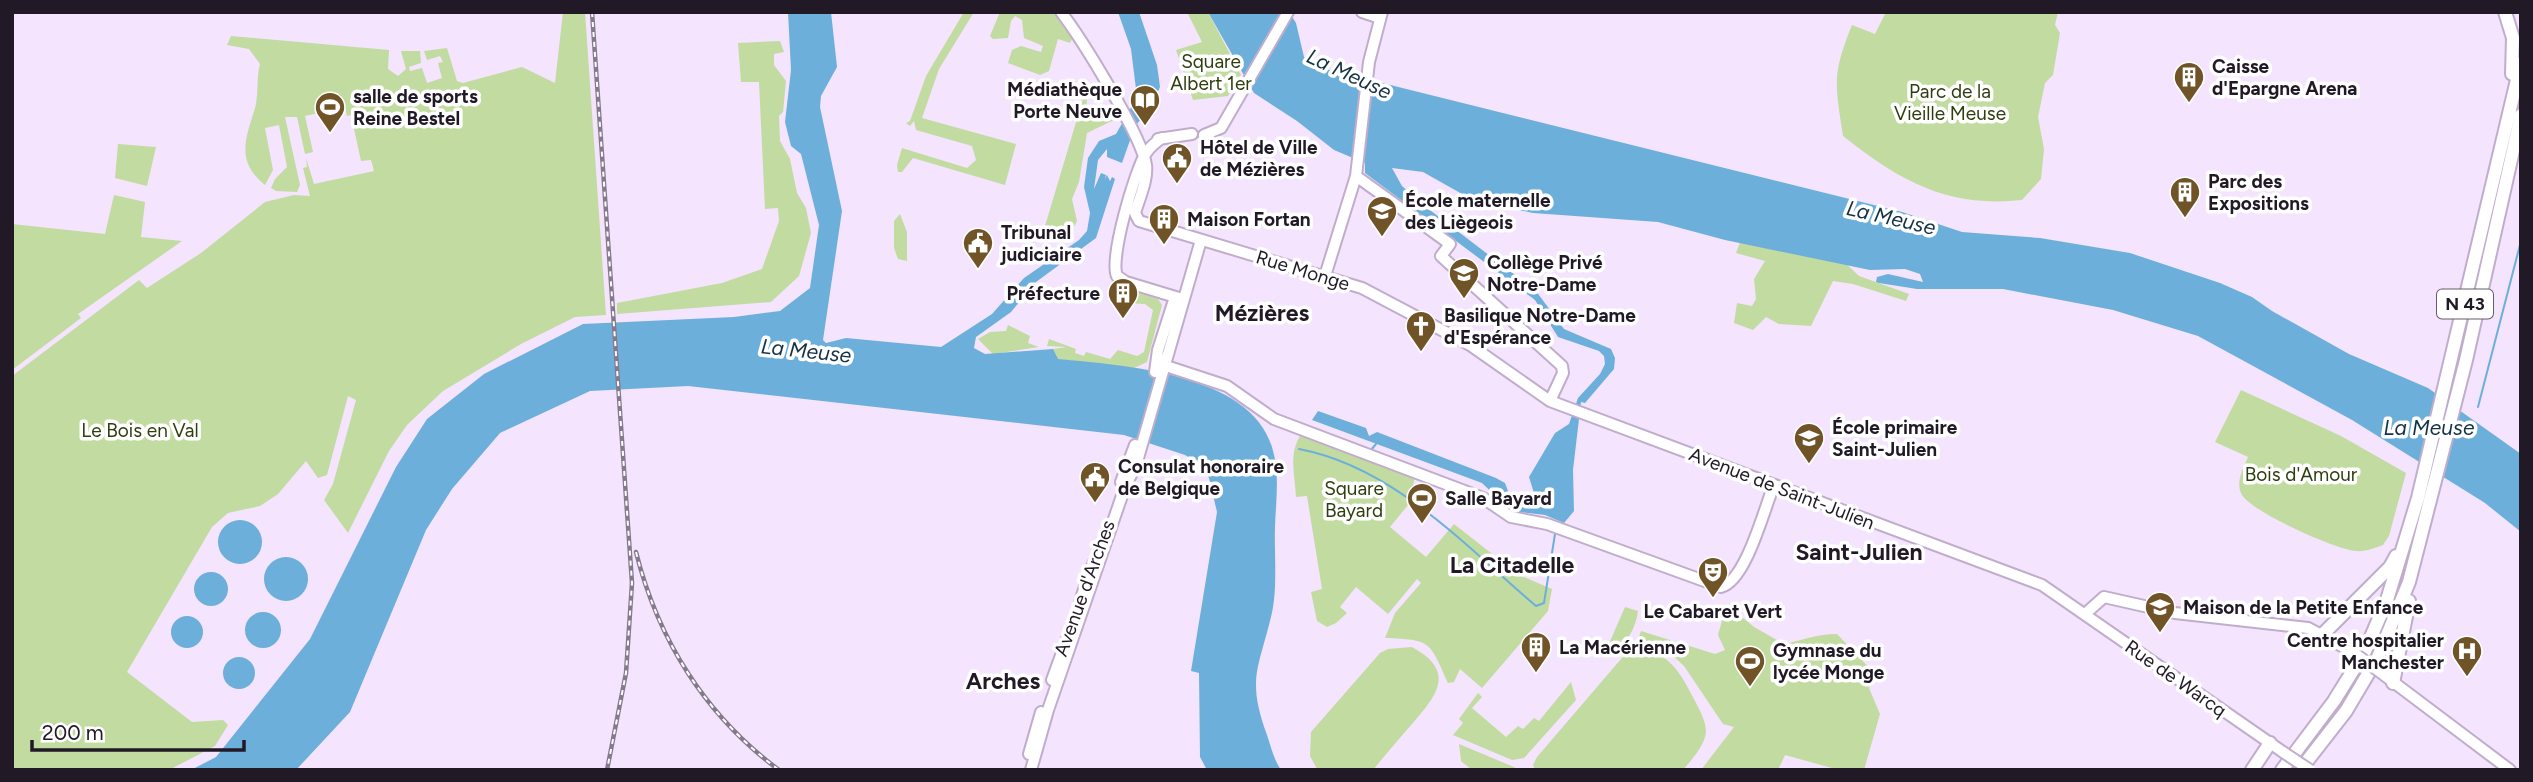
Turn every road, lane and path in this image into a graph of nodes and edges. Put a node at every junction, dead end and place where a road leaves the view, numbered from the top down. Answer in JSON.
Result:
{"nodes":[{"id":1,"x":1061,"y":12,"type":"edge"},
{"id":2,"x":1288,"y":12,"type":"edge"},
{"id":3,"x":1362,"y":12,"type":"edge"},
{"id":4,"x":2505,"y":12,"type":"edge"},
{"id":5,"x":1381,"y":15,"type":"edge"},
{"id":6,"x":2521,"y":63,"type":"edge"},
{"id":7,"x":2516,"y":111,"type":"edge"},
{"id":8,"x":1162,"y":138,"type":"junction"},
{"id":9,"x":1136,"y":140,"type":"junction"},
{"id":10,"x":1144,"y":156,"type":"junction"},
{"id":11,"x":1356,"y":176,"type":"junction"},
{"id":12,"x":1201,"y":240,"type":"junction"},
{"id":13,"x":1325,"y":276,"type":"junction"},
{"id":14,"x":1179,"y":298,"type":"junction"},
{"id":15,"x":1160,"y":369,"type":"junction"},
{"id":16,"x":1533,"y":390,"type":"joint"},
{"id":17,"x":1550,"y":401,"type":"junction"},
{"id":18,"x":1137,"y":447,"type":"junction"},
{"id":19,"x":1774,"y":485,"type":"junction"},
{"id":20,"x":2425,"y":499,"type":"junction"},
{"id":21,"x":2411,"y":524,"type":"junction"},
{"id":22,"x":2419,"y":549,"type":"junction"},
{"id":23,"x":2042,"y":585,"type":"joint"},
{"id":24,"x":2085,"y":614,"type":"junction"},
{"id":25,"x":2323,"y":634,"type":"junction"},
{"id":26,"x":2393,"y":683,"type":"junction"},
{"id":27,"x":2270,"y":743,"type":"junction"},
{"id":28,"x":1025,"y":770,"type":"edge"},
{"id":29,"x":1031,"y":770,"type":"edge"},
{"id":30,"x":2252,"y":770,"type":"edge"},
{"id":31,"x":2282,"y":770,"type":"edge"},
{"id":32,"x":2300,"y":770,"type":"edge"},
{"id":33,"x":2310,"y":770,"type":"edge"},
{"id":34,"x":2510,"y":770,"type":"edge"}],
"edges":[{"from":1,"to":9,"type":"main road"},
{"from":2,"to":8,"type":"main road"},
{"from":3,"to":5,"type":"main road"},
{"from":4,"to":7,"type":"highway"},
{"from":5,"to":11,"type":"main road"},
{"from":6,"to":7,"type":"highway","number":"N 43"},
{"from":7,"to":20,"type":"highway","number":"N 43"},
{"from":7,"to":20,"type":"highway","number":"N 43"},
{"from":8,"to":9,"type":"main road"},
{"from":8,"to":10,"type":"main road"},
{"from":9,"to":10,"type":"main road"},
{"from":10,"to":12,"type":"main road","name":"Rue Monge"},
{"from":10,"to":14,"type":"main road"},
{"from":11,"to":13,"type":"main road"},
{"from":11,"to":17,"type":"main road"},
{"from":12,"to":13,"type":"main road","name":"Rue Monge"},
{"from":12,"to":14,"type":"main road"},
{"from":13,"to":16,"type":"main road","name":"Rue Monge"},
{"from":14,"to":15,"type":"main road"},
{"from":15,"to":18,"type":"main road"},
{"from":15,"to":19,"type":"main road"},
{"from":16,"to":17,"type":"main road","name":"Avenue de Saint-Julien"},
{"from":17,"to":19,"type":"main road","name":"Avenue de Saint-Julien"},
{"from":18,"to":28,"type":"main road","name":"Avenue d'Arches"},
{"from":18,"to":29,"type":"main road","name":"Avenue d'Arches"},
{"from":19,"to":23,"type":"main road","name":"Avenue de Saint-Julien"},
{"from":20,"to":21,"type":"highway","number":"N 43"},
{"from":20,"to":22,"type":"highway","number":"N 43"},
{"from":21,"to":25,"type":"highway"},
{"from":21,"to":31,"type":"highway","number":"N 43"},
{"from":22,"to":26,"type":"highway"},
{"from":22,"to":32,"type":"highway","number":"N 43"},
{"from":23,"to":24,"type":"main road","name":"Rue de Warcq"},
{"from":24,"to":25,"type":"main road"},
{"from":24,"to":27,"type":"main road","name":"Rue de Warcq"},
{"from":25,"to":26,"type":"main road","bridge":true},
{"from":26,"to":34,"type":"main road"},
{"from":27,"to":30,"type":"highway"},
{"from":27,"to":33,"type":"main road","name":"Rue de Warcq","bridge":true}]}
